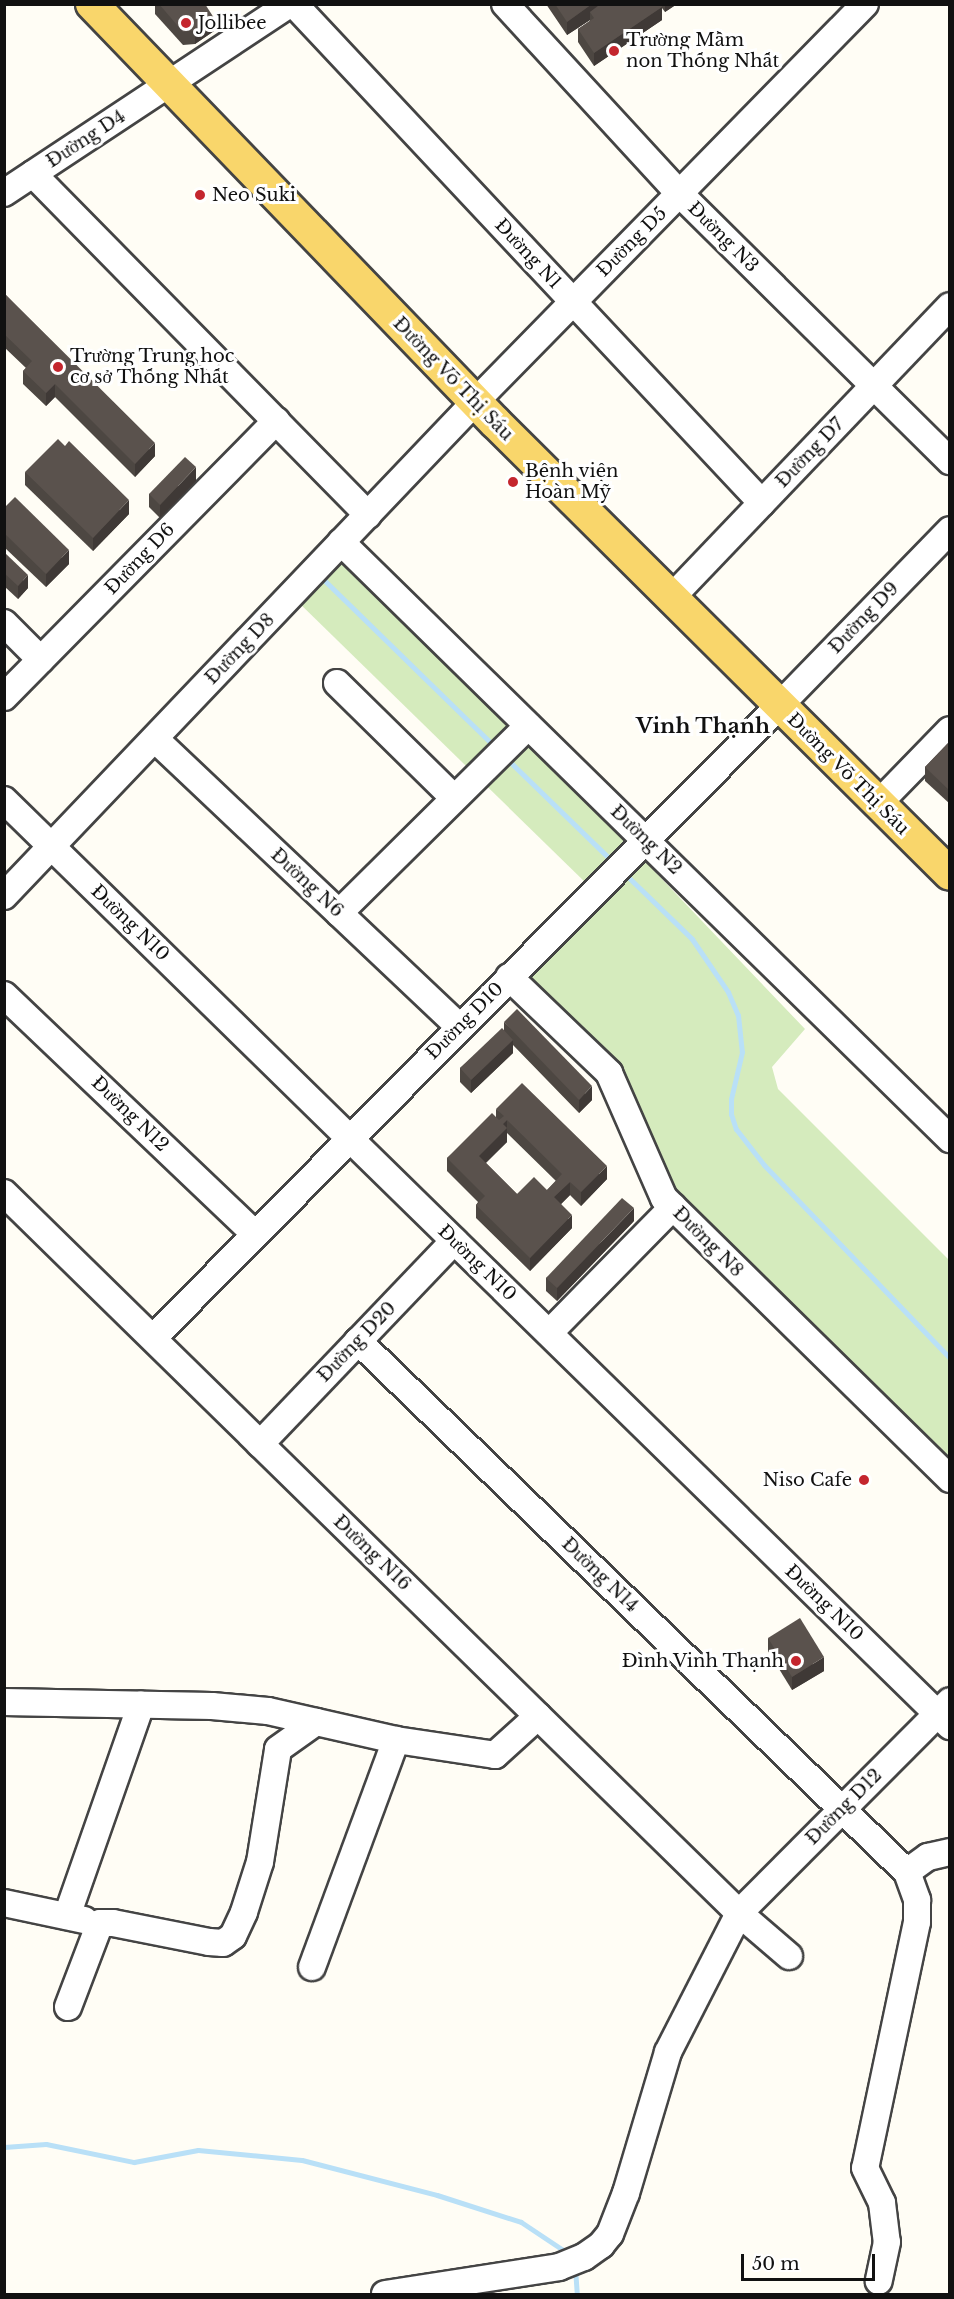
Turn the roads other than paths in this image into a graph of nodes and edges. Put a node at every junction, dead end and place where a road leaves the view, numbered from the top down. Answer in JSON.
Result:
{"nodes":[{"id":1,"x":92,"y":4,"type":"edge"},
{"id":2,"x":292,"y":4,"type":"edge"},
{"id":3,"x":505,"y":4,"type":"edge"},
{"id":4,"x":865,"y":4,"type":"edge"},
{"id":5,"x":167,"y":85,"type":"junction"},
{"id":6,"x":33,"y":174,"type":"junction"},
{"id":7,"x":4,"y":193,"type":"edge"},
{"id":8,"x":680,"y":194,"type":"junction"},
{"id":9,"x":573,"y":302,"type":"junction"},
{"id":10,"x":950,"y":306,"type":"edge"},
{"id":11,"x":873,"y":387,"type":"junction"},
{"id":12,"x":475,"y":402,"type":"junction"},
{"id":13,"x":276,"y":421,"type":"junction"},
{"id":14,"x":950,"y":461,"type":"edge"},
{"id":15,"x":762,"y":503,"type":"junction"},
{"id":16,"x":368,"y":514,"type":"junction"},
{"id":17,"x":950,"y":530,"type":"edge"},
{"id":18,"x":341,"y":542,"type":"junction"},
{"id":19,"x":670,"y":599,"type":"junction"},
{"id":20,"x":4,"y":623,"type":"edge"},
{"id":21,"x":41,"y":660,"type":"junction"},
{"id":22,"x":338,"y":683,"type":"dead end"},
{"id":23,"x":4,"y":698,"type":"edge"},
{"id":24,"x":779,"y":706,"type":"junction"},
{"id":25,"x":528,"y":726,"type":"junction"},
{"id":26,"x":950,"y":730,"type":"edge"},
{"id":27,"x":155,"y":739,"type":"junction"},
{"id":28,"x":454,"y":798,"type":"junction"},
{"id":29,"x":4,"y":800,"type":"edge"},
{"id":30,"x":878,"y":804,"type":"junction"},
{"id":31,"x":52,"y":846,"type":"junction"},
{"id":32,"x":637,"y":847,"type":"junction"},
{"id":33,"x":950,"y":874,"type":"edge"},
{"id":34,"x":4,"y":896,"type":"edge"},
{"id":35,"x":339,"y":913,"type":"junction"},
{"id":36,"x":509,"y":977,"type":"junction"},
{"id":37,"x":4,"y":994,"type":"edge"},
{"id":38,"x":460,"y":1027,"type":"junction"},
{"id":39,"x":350,"y":1138,"type":"junction"},
{"id":40,"x":950,"y":1139,"type":"edge"},
{"id":41,"x":4,"y":1193,"type":"edge"},
{"id":42,"x":673,"y":1207,"type":"junction"},
{"id":43,"x":255,"y":1234,"type":"junction"},
{"id":44,"x":454,"y":1241,"type":"junction"},
{"id":45,"x":549,"y":1333,"type":"junction"},
{"id":46,"x":153,"y":1338,"type":"junction"},
{"id":47,"x":358,"y":1341,"type":"junction"},
{"id":48,"x":260,"y":1443,"type":"junction"},
{"id":49,"x":950,"y":1479,"type":"edge"},
{"id":50,"x":4,"y":1702,"type":"edge"},
{"id":51,"x":141,"y":1705,"type":"junction"},
{"id":52,"x":945,"y":1713,"type":"edge"},
{"id":53,"x":538,"y":1716,"type":"junction"},
{"id":54,"x":316,"y":1722,"type":"junction"},
{"id":55,"x":396,"y":1740,"type":"junction"},
{"id":56,"x":842,"y":1809,"type":"junction"},
{"id":57,"x":950,"y":1852,"type":"edge"},
{"id":58,"x":908,"y":1872,"type":"junction"},
{"id":59,"x":4,"y":1903,"type":"edge"},
{"id":60,"x":739,"y":1913,"type":"junction"},
{"id":61,"x":67,"y":1916,"type":"junction"},
{"id":62,"x":100,"y":1923,"type":"junction"},
{"id":63,"x":789,"y":1956,"type":"dead end"},
{"id":64,"x":312,"y":1967,"type":"dead end"},
{"id":65,"x":68,"y":2007,"type":"dead end"},
{"id":66,"x":879,"y":2281,"type":"dead end"},
{"id":67,"x":385,"y":2295,"type":"edge"}],
"edges":[{"from":1,"to":5,"type":"main road","name":"Đường Võ Thị Sáu"},
{"from":2,"to":5,"type":"street","name":"Đường D4"},
{"from":2,"to":9,"type":"street","name":"Đường N1"},
{"from":3,"to":8,"type":"street","name":"Đường N3"},
{"from":4,"to":8,"type":"street","name":"Đường D5"},
{"from":5,"to":6,"type":"street","name":"Đường D4"},
{"from":5,"to":12,"type":"main road","name":"Đường Võ Thị Sáu"},
{"from":6,"to":7,"type":"street","name":"Đường D4"},
{"from":6,"to":13,"type":"street"},
{"from":8,"to":9,"type":"street","name":"Đường D5"},
{"from":8,"to":11,"type":"street","name":"Đường N3"},
{"from":9,"to":12,"type":"street","name":"Đường D5"},
{"from":9,"to":15,"type":"street","name":"Đường N1"},
{"from":10,"to":11,"type":"street","name":"Đường D7"},
{"from":11,"to":14,"type":"street","name":"Đường N3"},
{"from":11,"to":15,"type":"street","name":"Đường D7"},
{"from":12,"to":16,"type":"street","name":"Đường D8"},
{"from":12,"to":19,"type":"main road","name":"Đường Võ Thị Sáu"},
{"from":13,"to":16,"type":"street"},
{"from":13,"to":21,"type":"street","name":"Đường D6"},
{"from":15,"to":19,"type":"street","name":"Đường D7"},
{"from":16,"to":18,"type":"street","name":"Đường D8"},
{"from":17,"to":24,"type":"street","name":"Đường D9"},
{"from":18,"to":25,"type":"street","name":"Đường N2"},
{"from":18,"to":27,"type":"street","name":"Đường D8"},
{"from":19,"to":24,"type":"main road","name":"Đường Võ Thị Sáu"},
{"from":20,"to":21,"type":"street"},
{"from":21,"to":23,"type":"street","name":"Đường D6"},
{"from":22,"to":28,"type":"street"},
{"from":24,"to":30,"type":"main road","name":"Đường Võ Thị Sáu"},
{"from":24,"to":32,"type":"street","name":"Đường D10"},
{"from":25,"to":28,"type":"street"},
{"from":25,"to":32,"type":"street","name":"Đường N2"},
{"from":26,"to":30,"type":"street"},
{"from":27,"to":31,"type":"street","name":"Đường D8"},
{"from":27,"to":35,"type":"street","name":"Đường N6"},
{"from":28,"to":35,"type":"street"},
{"from":29,"to":31,"type":"street","name":"Đường N10"},
{"from":30,"to":33,"type":"main road","name":"Đường Võ Thị Sáu"},
{"from":31,"to":34,"type":"street","name":"Đường D8"},
{"from":31,"to":39,"type":"street","name":"Đường N10"},
{"from":32,"to":36,"type":"street","name":"Đường D10"},
{"from":32,"to":40,"type":"street","name":"Đường N2"},
{"from":35,"to":38,"type":"street","name":"Đường N6"},
{"from":36,"to":38,"type":"street","name":"Đường D10"},
{"from":36,"to":42,"type":"street","name":"Đường N8"},
{"from":37,"to":43,"type":"street","name":"Đường N12"},
{"from":38,"to":39,"type":"street","name":"Đường D10"},
{"from":39,"to":43,"type":"street","name":"Đường D10"},
{"from":39,"to":44,"type":"street","name":"Đường N10"},
{"from":41,"to":46,"type":"street","name":"Đường N16"},
{"from":42,"to":45,"type":"street"},
{"from":42,"to":49,"type":"street","name":"Đường N8"},
{"from":43,"to":46,"type":"street","name":"Đường D10"},
{"from":44,"to":45,"type":"street","name":"Đường N10"},
{"from":44,"to":47,"type":"street","name":"Đường D20"},
{"from":45,"to":52,"type":"street","name":"Đường N10"},
{"from":46,"to":48,"type":"street","name":"Đường N16"},
{"from":47,"to":48,"type":"street","name":"Đường D20"},
{"from":47,"to":56,"type":"street","name":"Đường N14"},
{"from":48,"to":53,"type":"street","name":"Đường N16"},
{"from":50,"to":51,"type":"street"},
{"from":51,"to":54,"type":"street"},
{"from":51,"to":61,"type":"street"},
{"from":52,"to":56,"type":"street","name":"Đường D12"},
{"from":53,"to":55,"type":"street"},
{"from":53,"to":60,"type":"street","name":"Đường N16"},
{"from":54,"to":55,"type":"street"},
{"from":54,"to":62,"type":"street"},
{"from":55,"to":64,"type":"street"},
{"from":56,"to":58,"type":"street","name":"Đường N14"},
{"from":56,"to":60,"type":"street","name":"Đường D12"},
{"from":57,"to":58,"type":"street"},
{"from":58,"to":66,"type":"street"},
{"from":59,"to":61,"type":"street"},
{"from":60,"to":63,"type":"street","name":"Đường N16"},
{"from":60,"to":67,"type":"street","name":"Đường D12"},
{"from":61,"to":62,"type":"street"},
{"from":62,"to":65,"type":"street"}]}
